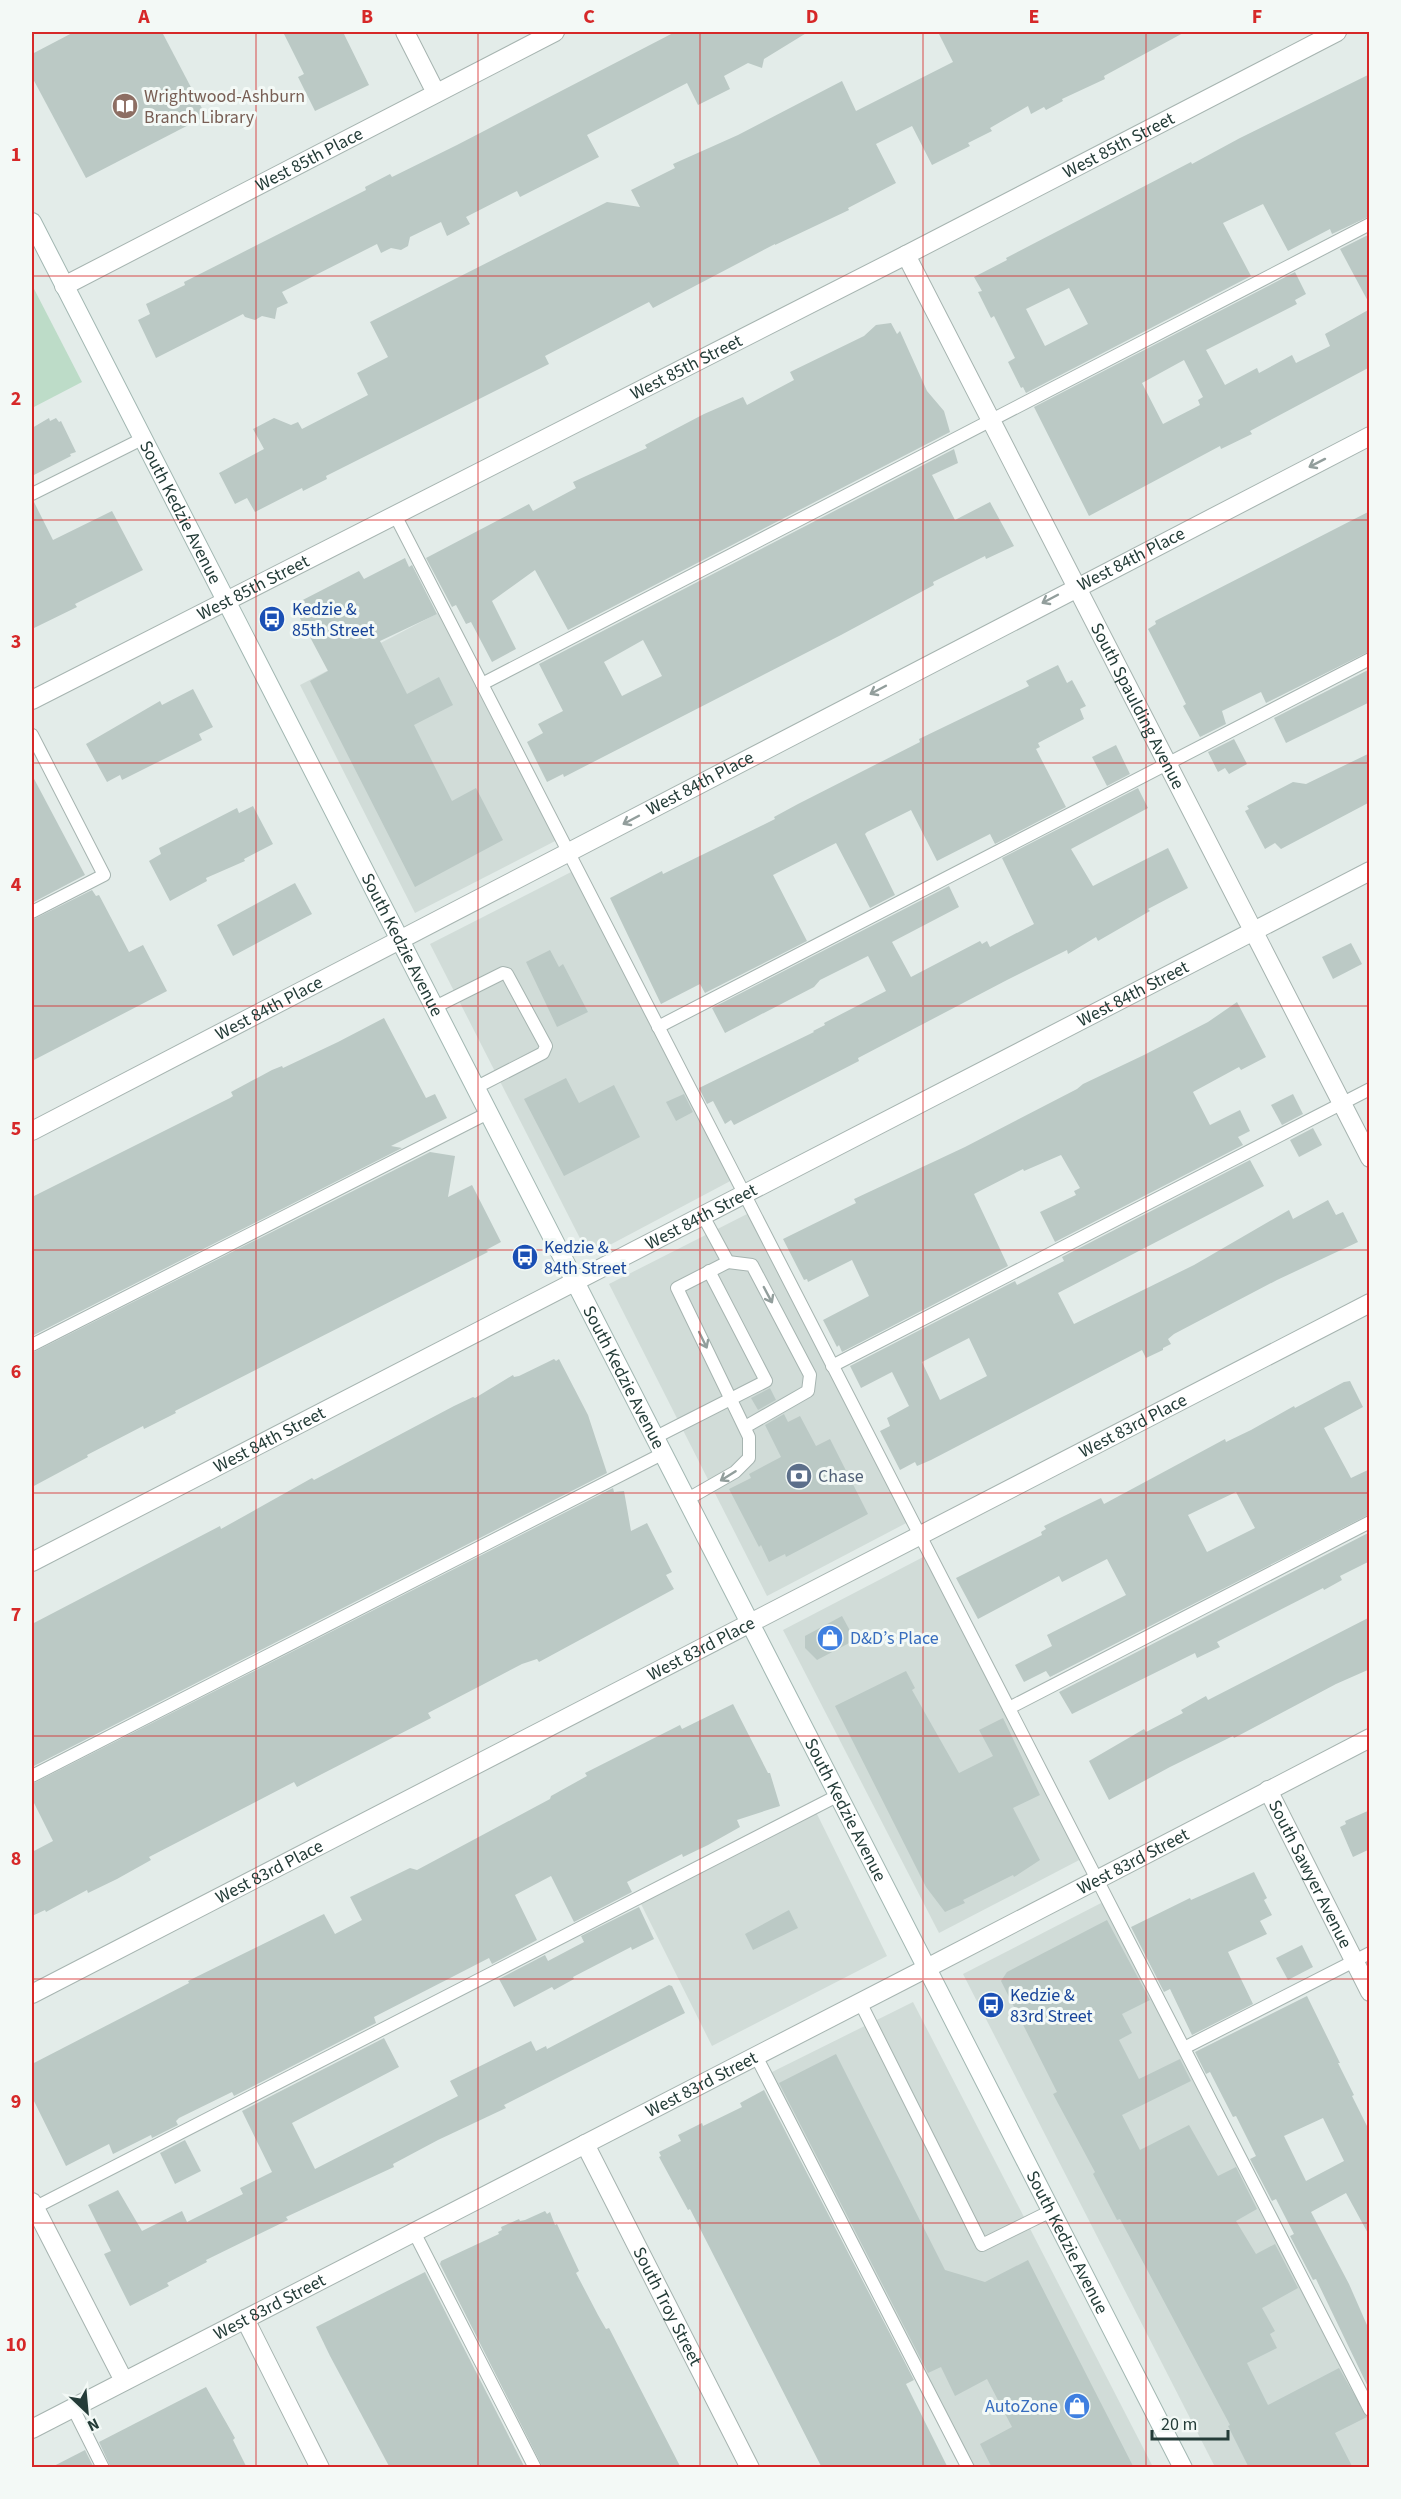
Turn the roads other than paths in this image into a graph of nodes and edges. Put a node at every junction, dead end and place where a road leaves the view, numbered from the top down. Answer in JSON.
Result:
{"nodes":[{"id":1,"x":405,"y":32,"type":"edge"},
{"id":2,"x":555,"y":32,"type":"edge"},
{"id":3,"x":1337,"y":32,"type":"edge"},
{"id":4,"x":436,"y":93,"type":"junction"},
{"id":5,"x":32,"y":222,"type":"edge"},
{"id":6,"x":1370,"y":224,"type":"edge"},
{"id":7,"x":906,"y":255,"type":"junction"},
{"id":8,"x":64,"y":286,"type":"junction"},
{"id":9,"x":990,"y":420,"type":"junction"},
{"id":10,"x":1370,"y":436,"type":"edge"},
{"id":11,"x":142,"y":439,"type":"junction"},
{"id":12,"x":32,"y":494,"type":"edge"},
{"id":13,"x":395,"y":515,"type":"junction"},
{"id":14,"x":1076,"y":586,"type":"junction"},
{"id":15,"x":226,"y":602,"type":"junction"},
{"id":16,"x":1370,"y":659,"type":"edge"},
{"id":17,"x":482,"y":684,"type":"junction"},
{"id":18,"x":32,"y":700,"type":"edge"},
{"id":19,"x":32,"y":735,"type":"edge"},
{"id":20,"x":1167,"y":764,"type":"junction"},
{"id":21,"x":568,"y":852,"type":"junction"},
{"id":22,"x":1370,"y":870,"type":"edge"},
{"id":23,"x":32,"y":912,"type":"edge"},
{"id":24,"x":1252,"y":930,"type":"junction"},
{"id":25,"x":399,"y":941,"type":"junction"},
{"id":26,"x":433,"y":1008,"type":"junction"},
{"id":27,"x":658,"y":1027,"type":"junction"},
{"id":28,"x":475,"y":1088,"type":"junction"},
{"id":29,"x":1370,"y":1089,"type":"edge"},
{"id":30,"x":1341,"y":1103,"type":"junction"},
{"id":31,"x":488,"y":1113,"type":"junction"},
{"id":32,"x":32,"y":1131,"type":"edge"},
{"id":33,"x":1370,"y":1158,"type":"edge"},
{"id":34,"x":744,"y":1193,"type":"junction"},
{"id":35,"x":702,"y":1214,"type":"junction"},
{"id":36,"x":728,"y":1262,"type":"junction"},
{"id":37,"x":709,"y":1272,"type":"junction"},
{"id":38,"x":573,"y":1281,"type":"junction"},
{"id":39,"x":1370,"y":1303,"type":"edge"},
{"id":40,"x":32,"y":1345,"type":"edge"},
{"id":41,"x":832,"y":1365,"type":"junction"},
{"id":42,"x":731,"y":1399,"type":"junction"},
{"id":43,"x":745,"y":1427,"type":"junction"},
{"id":44,"x":658,"y":1446,"type":"junction"},
{"id":45,"x":686,"y":1500,"type":"junction"},
{"id":46,"x":1370,"y":1522,"type":"edge"},
{"id":47,"x":920,"y":1535,"type":"junction"},
{"id":48,"x":32,"y":1562,"type":"edge"},
{"id":49,"x":749,"y":1624,"type":"junction"},
{"id":50,"x":1009,"y":1708,"type":"junction"},
{"id":51,"x":1370,"y":1738,"type":"edge"},
{"id":52,"x":32,"y":1776,"type":"edge"},
{"id":53,"x":1268,"y":1790,"type":"junction"},
{"id":54,"x":837,"y":1796,"type":"junction"},
{"id":55,"x":1096,"y":1879,"type":"junction"},
{"id":56,"x":1362,"y":1957,"type":"edge"},
{"id":57,"x":927,"y":1968,"type":"junction"},
{"id":58,"x":1370,"y":1992,"type":"edge"},
{"id":59,"x":32,"y":1994,"type":"edge"},
{"id":60,"x":860,"y":2002,"type":"junction"},
{"id":61,"x":1184,"y":2048,"type":"junction"},
{"id":62,"x":756,"y":2056,"type":"junction"},
{"id":63,"x":585,"y":2144,"type":"junction"},
{"id":64,"x":32,"y":2206,"type":"edge"},
{"id":65,"x":1051,"y":2211,"type":"junction"},
{"id":66,"x":414,"y":2232,"type":"junction"},
{"id":67,"x":245,"y":2319,"type":"junction"},
{"id":68,"x":124,"y":2381,"type":"junction"},
{"id":69,"x":73,"y":2408,"type":"junction"},
{"id":70,"x":1370,"y":2410,"type":"edge"},
{"id":71,"x":32,"y":2429,"type":"edge"},
{"id":72,"x":103,"y":2468,"type":"edge"},
{"id":73,"x":320,"y":2468,"type":"edge"},
{"id":74,"x":535,"y":2468,"type":"edge"},
{"id":75,"x":750,"y":2468,"type":"edge"},
{"id":76,"x":968,"y":2468,"type":"edge"},
{"id":77,"x":1183,"y":2468,"type":"edge"}],
"edges":[{"from":1,"to":4,"type":"street"},
{"from":2,"to":4,"type":"street","name":"West 85th Place"},
{"from":3,"to":7,"type":"street","name":"West 85th Street"},
{"from":4,"to":8,"type":"street","name":"West 85th Place"},
{"from":5,"to":8,"type":"street","name":"South Kedzie Avenue"},
{"from":6,"to":9,"type":"lane"},
{"from":7,"to":9,"type":"street","name":"South Spaulding Avenue"},
{"from":7,"to":13,"type":"street","name":"West 85th Street"},
{"from":8,"to":11,"type":"street","name":"South Kedzie Avenue"},
{"from":9,"to":14,"type":"street","name":"South Spaulding Avenue"},
{"from":9,"to":17,"type":"lane"},
{"from":10,"to":14,"type":"street","name":"West 84th Place","one_way":true},
{"from":11,"to":12,"type":"lane"},
{"from":11,"to":15,"type":"street","name":"South Kedzie Avenue"},
{"from":13,"to":15,"type":"street","name":"West 85th Street"},
{"from":13,"to":17,"type":"lane"},
{"from":14,"to":20,"type":"street","name":"South Spaulding Avenue"},
{"from":14,"to":21,"type":"street","name":"West 84th Place","one_way":true},
{"from":15,"to":18,"type":"street","name":"West 85th Street"},
{"from":15,"to":25,"type":"street","name":"South Kedzie Avenue"},
{"from":16,"to":20,"type":"lane"},
{"from":17,"to":21,"type":"lane"},
{"from":19,"to":23,"type":"lane"},
{"from":20,"to":24,"type":"street","name":"South Spaulding Avenue"},
{"from":20,"to":27,"type":"lane"},
{"from":21,"to":25,"type":"street","name":"West 84th Place"},
{"from":21,"to":27,"type":"lane"},
{"from":22,"to":24,"type":"street","name":"West 84th Street"},
{"from":24,"to":30,"type":"street","name":"South Spaulding Avenue"},
{"from":24,"to":34,"type":"street","name":"West 84th Street"},
{"from":25,"to":26,"type":"street","name":"South Kedzie Avenue"},
{"from":25,"to":32,"type":"street","name":"West 84th Place"},
{"from":26,"to":28,"type":"street","name":"South Kedzie Avenue"},
{"from":26,"to":28,"type":"lane"},
{"from":27,"to":34,"type":"lane"},
{"from":28,"to":31,"type":"street","name":"South Kedzie Avenue"},
{"from":29,"to":30,"type":"lane"},
{"from":30,"to":33,"type":"street","name":"South Spaulding Avenue"},
{"from":30,"to":41,"type":"lane"},
{"from":31,"to":38,"type":"street","name":"South Kedzie Avenue"},
{"from":31,"to":40,"type":"lane"},
{"from":34,"to":35,"type":"street","name":"West 84th Street"},
{"from":34,"to":41,"type":"lane"},
{"from":35,"to":36,"type":"lane"},
{"from":35,"to":38,"type":"street","name":"West 84th Street"},
{"from":36,"to":37,"type":"lane"},
{"from":36,"to":43,"type":"lane","one_way":true},
{"from":37,"to":42,"type":"lane","one_way":true},
{"from":37,"to":42,"type":"lane"},
{"from":38,"to":44,"type":"street","name":"South Kedzie Avenue"},
{"from":38,"to":48,"type":"street","name":"West 84th Street"},
{"from":39,"to":47,"type":"street","name":"West 83rd Place"},
{"from":41,"to":47,"type":"lane"},
{"from":42,"to":43,"type":"lane"},
{"from":42,"to":44,"type":"lane"},
{"from":43,"to":45,"type":"lane","one_way":true},
{"from":44,"to":45,"type":"street","name":"South Kedzie Avenue"},
{"from":44,"to":52,"type":"lane"},
{"from":45,"to":49,"type":"street","name":"South Kedzie Avenue"},
{"from":46,"to":50,"type":"lane"},
{"from":47,"to":49,"type":"street","name":"West 83rd Place"},
{"from":47,"to":50,"type":"lane"},
{"from":49,"to":54,"type":"street","name":"South Kedzie Avenue"},
{"from":49,"to":59,"type":"street","name":"West 83rd Place"},
{"from":50,"to":55,"type":"lane"},
{"from":51,"to":53,"type":"street","name":"West 83rd Street"},
{"from":53,"to":55,"type":"street","name":"West 83rd Street"},
{"from":53,"to":56,"type":"street","name":"South Sawyer Avenue"},
{"from":54,"to":57,"type":"street","name":"South Kedzie Avenue"},
{"from":54,"to":64,"type":"lane"},
{"from":55,"to":57,"type":"street","name":"West 83rd Street"},
{"from":55,"to":61,"type":"lane"},
{"from":56,"to":58,"type":"street","name":"South Sawyer Avenue"},
{"from":56,"to":61,"type":"lane"},
{"from":57,"to":60,"type":"street","name":"West 83rd Street"},
{"from":57,"to":65,"type":"street","name":"South Kedzie Avenue"},
{"from":60,"to":62,"type":"street","name":"West 83rd Street"},
{"from":60,"to":65,"type":"lane"},
{"from":61,"to":70,"type":"lane"},
{"from":62,"to":63,"type":"street","name":"West 83rd Street"},
{"from":62,"to":76,"type":"lane"},
{"from":63,"to":66,"type":"street","name":"West 83rd Street"},
{"from":63,"to":75,"type":"street","name":"South Troy Street"},
{"from":64,"to":68,"type":"street"},
{"from":65,"to":77,"type":"street","name":"South Kedzie Avenue"},
{"from":66,"to":67,"type":"street","name":"West 83rd Street"},
{"from":66,"to":74,"type":"lane"},
{"from":67,"to":68,"type":"street","name":"West 83rd Street"},
{"from":67,"to":73,"type":"street"},
{"from":68,"to":69,"type":"street","name":"West 83rd Street"},
{"from":69,"to":71,"type":"street","name":"West 83rd Street"},
{"from":69,"to":72,"type":"lane"}]}
